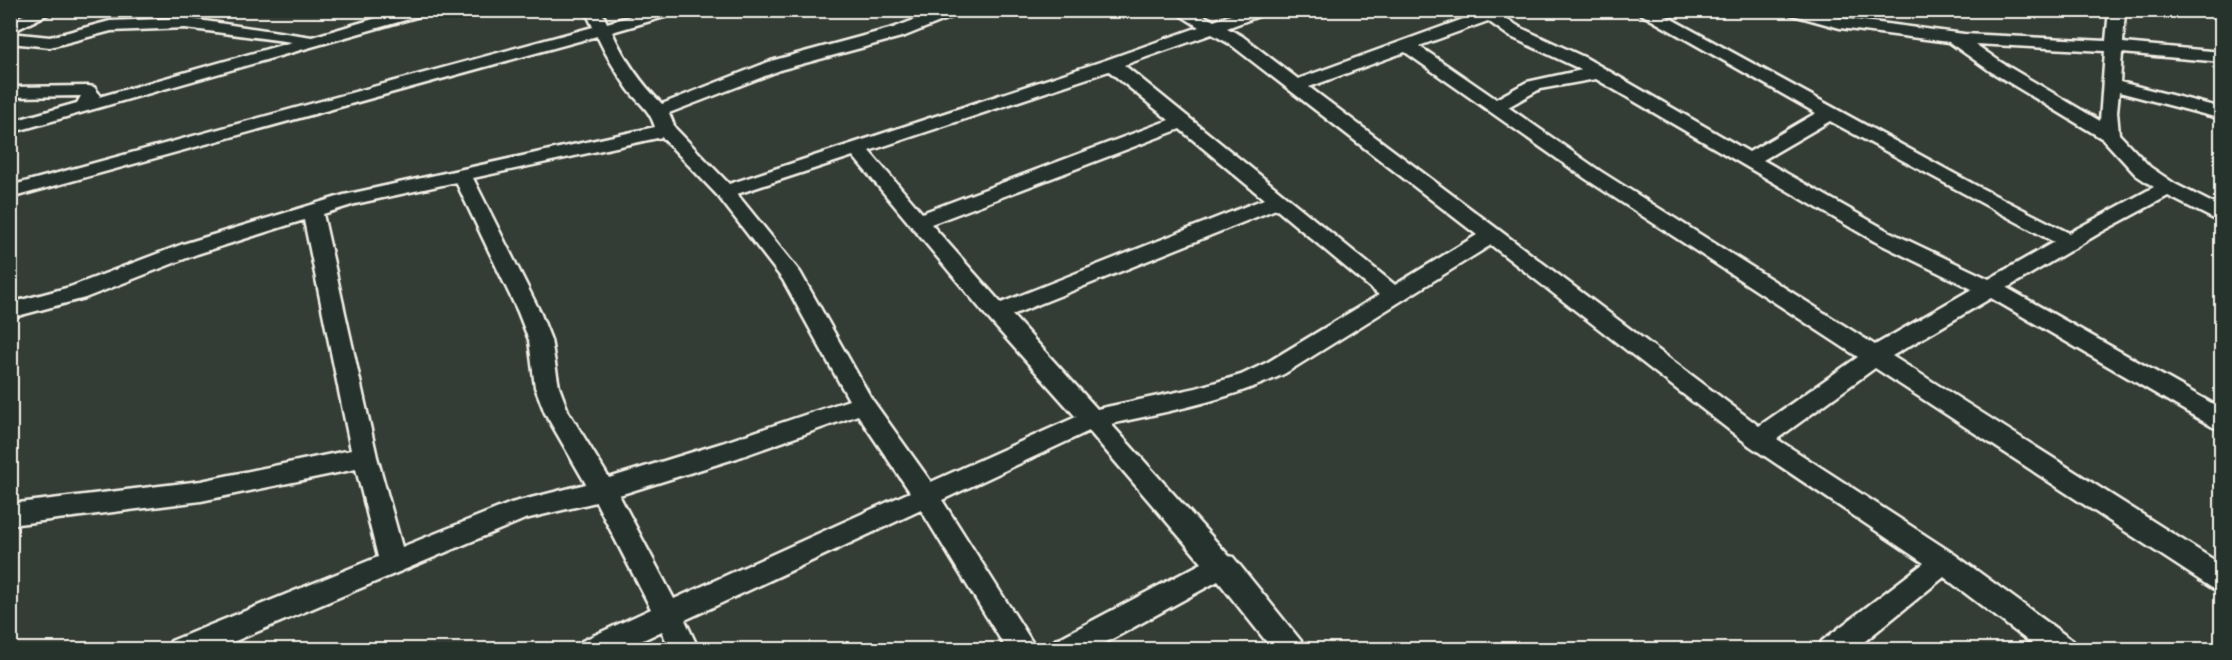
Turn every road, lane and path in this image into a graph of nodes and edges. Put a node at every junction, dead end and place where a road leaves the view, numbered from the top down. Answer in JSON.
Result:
{"nodes":[{"id":1,"x":48,"y":10,"type":"edge"},
{"id":2,"x":424,"y":10,"type":"edge"},
{"id":3,"x":593,"y":10,"type":"edge"},
{"id":4,"x":672,"y":10,"type":"edge"},
{"id":5,"x":956,"y":10,"type":"edge"},
{"id":6,"x":1180,"y":10,"type":"edge"},
{"id":7,"x":1261,"y":10,"type":"edge"},
{"id":8,"x":1642,"y":10,"type":"edge"},
{"id":9,"x":1792,"y":10,"type":"edge"},
{"id":10,"x":2117,"y":10,"type":"edge"},
{"id":11,"x":1491,"y":12,"type":"edge"},
{"id":12,"x":1211,"y":27,"type":"junction"},
{"id":13,"x":10,"y":28,"type":"edge"},
{"id":14,"x":603,"y":28,"type":"junction"},
{"id":15,"x":10,"y":38,"type":"edge"},
{"id":16,"x":1953,"y":38,"type":"junction"},
{"id":17,"x":315,"y":40,"type":"junction"},
{"id":18,"x":1408,"y":46,"type":"junction"},
{"id":19,"x":2115,"y":46,"type":"junction"},
{"id":20,"x":2222,"y":57,"type":"edge"},
{"id":21,"x":1112,"y":64,"type":"junction"},
{"id":22,"x":1598,"y":73,"type":"junction"},
{"id":23,"x":1294,"y":86,"type":"junction"},
{"id":24,"x":2111,"y":86,"type":"junction"},
{"id":25,"x":10,"y":92,"type":"edge"},
{"id":26,"x":84,"y":106,"type":"junction"},
{"id":27,"x":1498,"y":106,"type":"junction"},
{"id":28,"x":1830,"y":113,"type":"junction"},
{"id":29,"x":2222,"y":114,"type":"edge"},
{"id":30,"x":662,"y":120,"type":"junction"},
{"id":31,"x":1182,"y":122,"type":"junction"},
{"id":32,"x":10,"y":128,"type":"edge"},
{"id":33,"x":2110,"y":135,"type":"junction"},
{"id":34,"x":857,"y":148,"type":"junction"},
{"id":35,"x":1749,"y":160,"type":"junction"},
{"id":36,"x":462,"y":175,"type":"junction"},
{"id":37,"x":2168,"y":188,"type":"junction"},
{"id":38,"x":10,"y":192,"type":"edge"},
{"id":39,"x":726,"y":192,"type":"junction"},
{"id":40,"x":1278,"y":201,"type":"junction"},
{"id":41,"x":312,"y":210,"type":"junction"},
{"id":42,"x":2222,"y":217,"type":"edge"},
{"id":43,"x":918,"y":221,"type":"junction"},
{"id":44,"x":1492,"y":235,"type":"junction"},
{"id":45,"x":2071,"y":242,"type":"junction"},
{"id":46,"x":1992,"y":289,"type":"junction"},
{"id":47,"x":1393,"y":295,"type":"junction"},
{"id":48,"x":10,"y":311,"type":"edge"},
{"id":49,"x":996,"y":313,"type":"junction"},
{"id":50,"x":1875,"y":356,"type":"junction"},
{"id":51,"x":863,"y":404,"type":"junction"},
{"id":52,"x":1093,"y":419,"type":"junction"},
{"id":53,"x":2222,"y":421,"type":"edge"},
{"id":54,"x":1759,"y":439,"type":"junction"},
{"id":55,"x":365,"y":457,"type":"junction"},
{"id":56,"x":603,"y":490,"type":"junction"},
{"id":57,"x":927,"y":497,"type":"junction"},
{"id":58,"x":10,"y":516,"type":"edge"},
{"id":59,"x":393,"y":561,"type":"junction"},
{"id":60,"x":1944,"y":562,"type":"junction"},
{"id":61,"x":1223,"y":565,"type":"junction"},
{"id":62,"x":2222,"y":580,"type":"edge"},
{"id":63,"x":668,"y":614,"type":"junction"},
{"id":64,"x":181,"y":650,"type":"edge"},
{"id":65,"x":592,"y":650,"type":"edge"},
{"id":66,"x":685,"y":650,"type":"edge"},
{"id":67,"x":1023,"y":650,"type":"edge"},
{"id":68,"x":1064,"y":650,"type":"edge"},
{"id":69,"x":1291,"y":650,"type":"edge"},
{"id":70,"x":1832,"y":650,"type":"edge"},
{"id":71,"x":2063,"y":650,"type":"edge"}],
"edges":[{"from":1,"to":13,"type":"street"},
{"from":2,"to":17,"type":"street"},
{"from":3,"to":14,"type":"street"},
{"from":4,"to":14,"type":"street"},
{"from":5,"to":30,"type":"street"},
{"from":6,"to":12,"type":"street"},
{"from":7,"to":12,"type":"street"},
{"from":8,"to":28,"type":"street"},
{"from":9,"to":16,"type":"street"},
{"from":10,"to":19,"type":"street"},
{"from":11,"to":18,"type":"street"},
{"from":11,"to":22,"type":"street"},
{"from":12,"to":21,"type":"street"},
{"from":12,"to":23,"type":"street"},
{"from":14,"to":30,"type":"street"},
{"from":14,"to":38,"type":"street"},
{"from":15,"to":17,"type":"street"},
{"from":16,"to":19,"type":"street"},
{"from":16,"to":33,"type":"street"},
{"from":17,"to":26,"type":"street"},
{"from":18,"to":23,"type":"street"},
{"from":18,"to":27,"type":"street"},
{"from":19,"to":20,"type":"street"},
{"from":19,"to":24,"type":"street"},
{"from":21,"to":31,"type":"street"},
{"from":21,"to":34,"type":"street"},
{"from":22,"to":27,"type":"street"},
{"from":22,"to":35,"type":"street"},
{"from":23,"to":44,"type":"street"},
{"from":24,"to":29,"type":"street"},
{"from":24,"to":33,"type":"street"},
{"from":25,"to":26,"type":"street"},
{"from":26,"to":32,"type":"street"},
{"from":27,"to":50,"type":"street"},
{"from":28,"to":35,"type":"street"},
{"from":28,"to":45,"type":"street"},
{"from":30,"to":36,"type":"street"},
{"from":30,"to":39,"type":"street"},
{"from":31,"to":40,"type":"street"},
{"from":31,"to":43,"type":"street"},
{"from":33,"to":37,"type":"street"},
{"from":34,"to":39,"type":"street"},
{"from":34,"to":43,"type":"street"},
{"from":35,"to":46,"type":"street"},
{"from":36,"to":41,"type":"street"},
{"from":36,"to":56,"type":"street"},
{"from":37,"to":42,"type":"street"},
{"from":37,"to":45,"type":"street"},
{"from":39,"to":51,"type":"street"},
{"from":40,"to":47,"type":"street"},
{"from":40,"to":49,"type":"street"},
{"from":41,"to":48,"type":"street"},
{"from":41,"to":55,"type":"street"},
{"from":43,"to":49,"type":"street"},
{"from":44,"to":47,"type":"street"},
{"from":44,"to":54,"type":"street"},
{"from":45,"to":46,"type":"street"},
{"from":46,"to":50,"type":"street"},
{"from":46,"to":53,"type":"street"},
{"from":47,"to":52,"type":"street"},
{"from":49,"to":52,"type":"street"},
{"from":50,"to":54,"type":"street"},
{"from":50,"to":62,"type":"street"},
{"from":51,"to":56,"type":"street"},
{"from":51,"to":57,"type":"street"},
{"from":52,"to":57,"type":"street"},
{"from":52,"to":61,"type":"street"},
{"from":54,"to":60,"type":"street"},
{"from":55,"to":58,"type":"street"},
{"from":55,"to":59,"type":"street"},
{"from":56,"to":59,"type":"street"},
{"from":56,"to":63,"type":"street"},
{"from":57,"to":63,"type":"street"},
{"from":57,"to":67,"type":"street"},
{"from":59,"to":64,"type":"street"},
{"from":60,"to":70,"type":"street"},
{"from":60,"to":71,"type":"street"},
{"from":61,"to":68,"type":"street"},
{"from":61,"to":69,"type":"street"},
{"from":63,"to":65,"type":"street"},
{"from":63,"to":66,"type":"street"}]}
